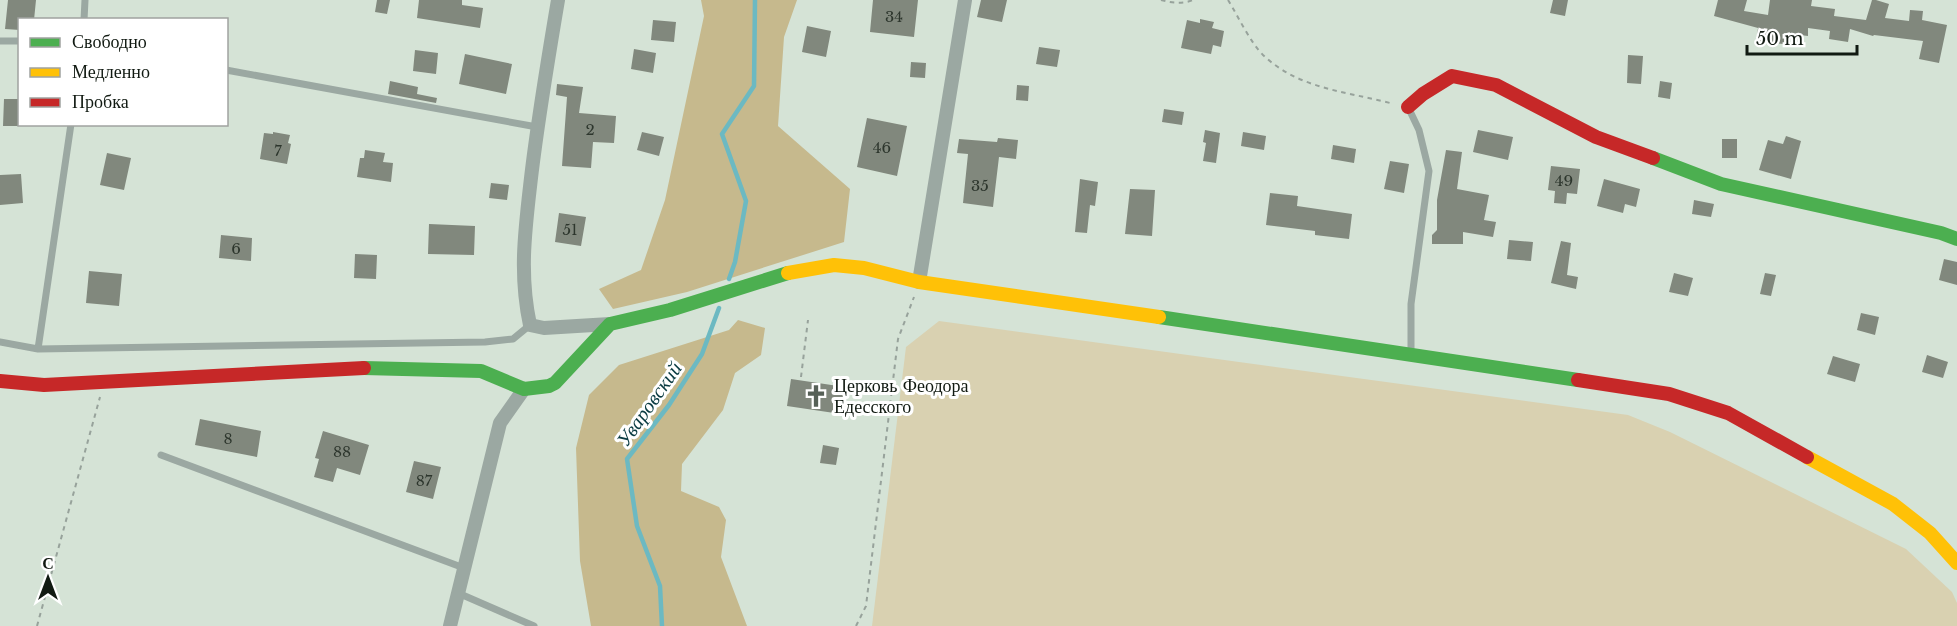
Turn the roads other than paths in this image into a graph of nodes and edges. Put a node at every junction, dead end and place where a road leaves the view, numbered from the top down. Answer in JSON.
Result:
{"nodes":[{"id":1,"x":85,"y":0,"type":"edge"},
{"id":2,"x":558,"y":0,"type":"edge"},
{"id":3,"x":965,"y":0,"type":"edge"},
{"id":4,"x":84,"y":18,"type":"edge"},
{"id":5,"x":0,"y":40,"type":"edge"},
{"id":6,"x":18,"y":41,"type":"edge"},
{"id":7,"x":228,"y":70,"type":"edge"},
{"id":8,"x":1408,"y":107,"type":"joint"},
{"id":9,"x":71,"y":126,"type":"edge"},
{"id":10,"x":537,"y":127,"type":"junction"},
{"id":11,"x":1957,"y":240,"type":"edge"},
{"id":12,"x":919,"y":282,"type":"junction"},
{"id":13,"x":610,"y":324,"type":"junction"},
{"id":14,"x":530,"y":325,"type":"junction"},
{"id":15,"x":0,"y":342,"type":"edge"},
{"id":16,"x":38,"y":349,"type":"junction"},
{"id":17,"x":1411,"y":354,"type":"junction"},
{"id":18,"x":0,"y":381,"type":"edge"},
{"id":19,"x":524,"y":388,"type":"junction"},
{"id":20,"x":161,"y":454,"type":"dead end"},
{"id":21,"x":1957,"y":563,"type":"edge"},
{"id":22,"x":464,"y":568,"type":"junction"},
{"id":23,"x":458,"y":593,"type":"junction"},
{"id":24,"x":450,"y":626,"type":"edge"},
{"id":25,"x":534,"y":626,"type":"edge"}],
"edges":[{"from":1,"to":4,"type":"lane"},
{"from":2,"to":10,"type":"street"},
{"from":3,"to":12,"type":"street"},
{"from":5,"to":6,"type":"lane"},
{"from":7,"to":10,"type":"lane"},
{"from":8,"to":11,"type":"street"},
{"from":8,"to":17,"type":"lane"},
{"from":9,"to":16,"type":"lane"},
{"from":10,"to":14,"type":"street"},
{"from":12,"to":13,"type":"street"},
{"from":12,"to":17,"type":"street"},
{"from":13,"to":14,"type":"street"},
{"from":13,"to":19,"type":"street"},
{"from":14,"to":16,"type":"lane"},
{"from":15,"to":16,"type":"lane"},
{"from":17,"to":21,"type":"street"},
{"from":18,"to":19,"type":"street"},
{"from":19,"to":22,"type":"street"},
{"from":20,"to":22,"type":"lane"},
{"from":22,"to":23,"type":"street"},
{"from":23,"to":24,"type":"street"},
{"from":23,"to":25,"type":"lane"}]}
